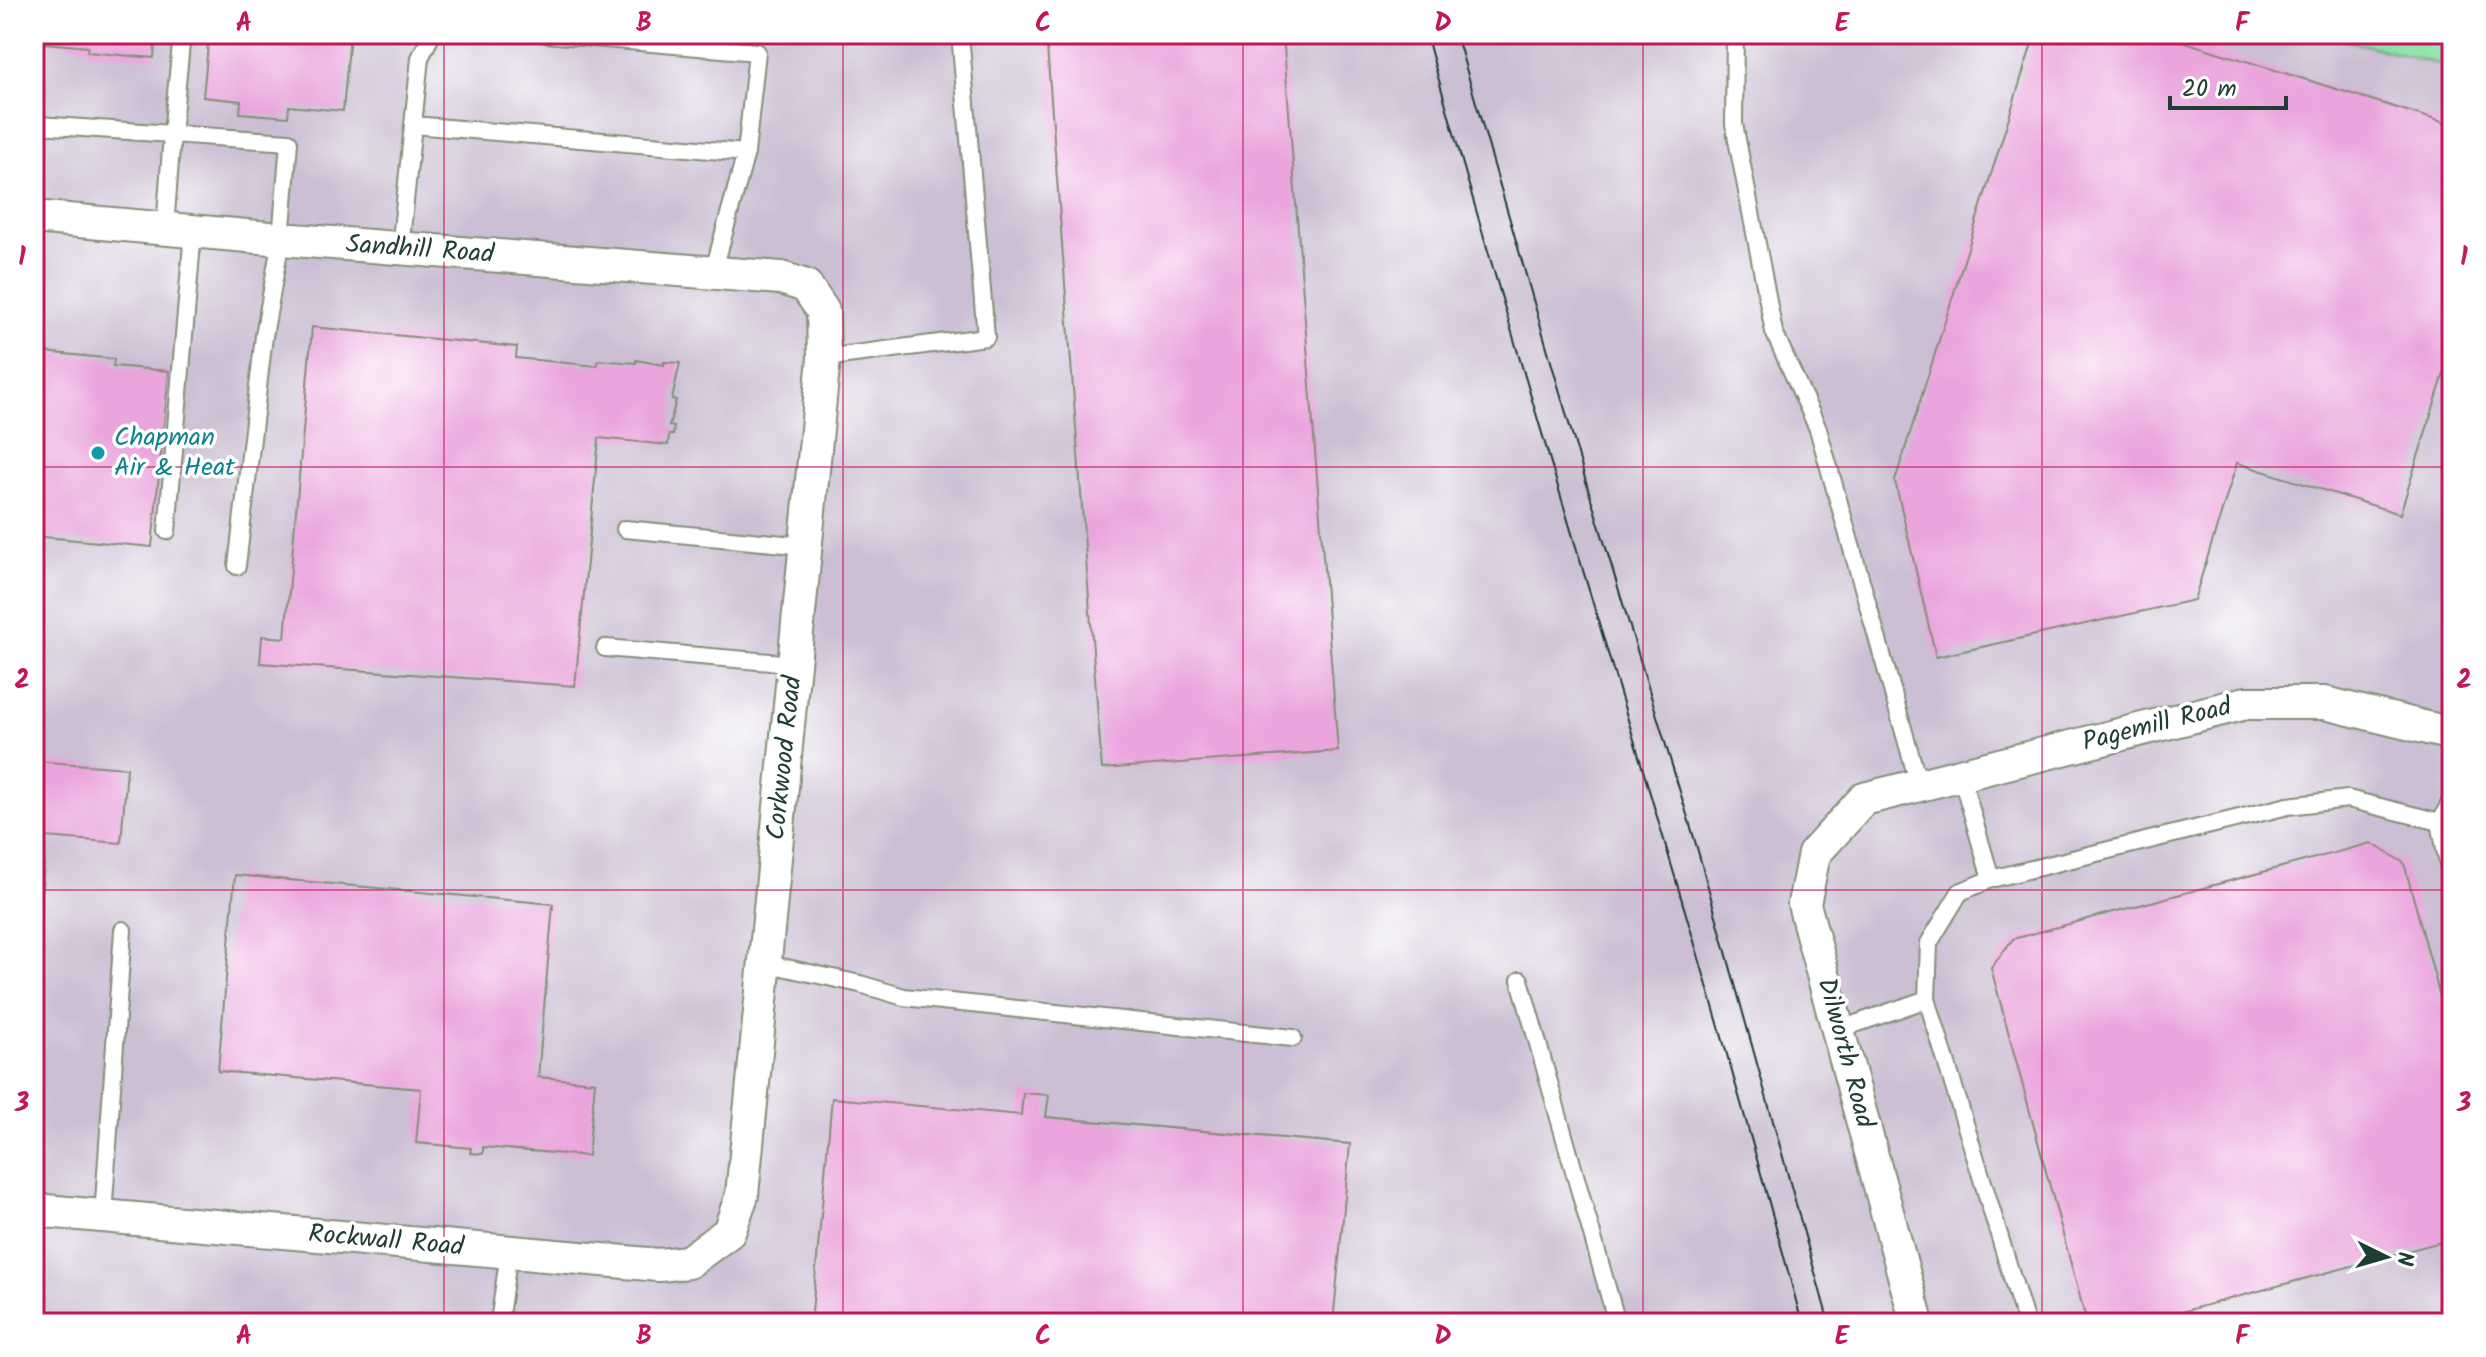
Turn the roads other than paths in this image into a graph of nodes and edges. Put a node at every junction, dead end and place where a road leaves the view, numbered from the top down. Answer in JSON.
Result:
{"nodes":[{"id":1,"x":182,"y":34,"type":"edge"},
{"id":2,"x":432,"y":34,"type":"edge"},
{"id":3,"x":546,"y":34,"type":"edge"},
{"id":4,"x":960,"y":34,"type":"edge"},
{"id":5,"x":1735,"y":34,"type":"edge"},
{"id":6,"x":413,"y":125,"type":"junction"},
{"id":7,"x":172,"y":134,"type":"junction"},
{"id":8,"x":746,"y":153,"type":"junction"},
{"id":9,"x":34,"y":167,"type":"edge"},
{"id":10,"x":34,"y":217,"type":"edge"},
{"id":11,"x":179,"y":230,"type":"junction"},
{"id":12,"x":281,"y":239,"type":"junction"},
{"id":13,"x":400,"y":249,"type":"junction"},
{"id":14,"x":713,"y":273,"type":"junction"},
{"id":15,"x":806,"y":286,"type":"joint"},
{"id":16,"x":824,"y":358,"type":"junction"},
{"id":17,"x":625,"y":529,"type":"dead end"},
{"id":18,"x":167,"y":531,"type":"dead end"},
{"id":19,"x":805,"y":546,"type":"junction"},
{"id":20,"x":237,"y":566,"type":"dead end"},
{"id":21,"x":605,"y":648,"type":"dead end"},
{"id":22,"x":794,"y":664,"type":"junction"},
{"id":23,"x":2452,"y":734,"type":"edge"},
{"id":24,"x":1961,"y":775,"type":"junction"},
{"id":25,"x":1919,"y":785,"type":"junction"},
{"id":26,"x":1864,"y":799,"type":"joint"},
{"id":27,"x":2452,"y":799,"type":"edge"},
{"id":28,"x":2440,"y":822,"type":"junction"},
{"id":29,"x":1991,"y":879,"type":"junction"},
{"id":30,"x":2452,"y":886,"type":"edge"},
{"id":31,"x":123,"y":930,"type":"dead end"},
{"id":32,"x":764,"y":963,"type":"junction"},
{"id":33,"x":1520,"y":980,"type":"dead end"},
{"id":34,"x":1927,"y":999,"type":"junction"},
{"id":35,"x":1838,"y":1030,"type":"junction"},
{"id":36,"x":1293,"y":1038,"type":"dead end"},
{"id":37,"x":34,"y":1210,"type":"edge"},
{"id":38,"x":103,"y":1216,"type":"junction"},
{"id":39,"x":729,"y":1232,"type":"joint"},
{"id":40,"x":509,"y":1252,"type":"junction"},
{"id":41,"x":499,"y":1323,"type":"edge"},
{"id":42,"x":1617,"y":1323,"type":"edge"},
{"id":43,"x":1917,"y":1323,"type":"edge"},
{"id":44,"x":2026,"y":1323,"type":"edge"}],
"edges":[{"from":1,"to":7,"type":"lane"},
{"from":2,"to":6,"type":"lane"},
{"from":3,"to":8,"type":"lane"},
{"from":4,"to":16,"type":"lane"},
{"from":5,"to":25,"type":"lane"},
{"from":6,"to":8,"type":"lane"},
{"from":6,"to":13,"type":"lane"},
{"from":7,"to":9,"type":"lane"},
{"from":7,"to":11,"type":"lane"},
{"from":7,"to":12,"type":"lane"},
{"from":8,"to":14,"type":"lane"},
{"from":10,"to":11,"type":"street","name":"Sandhill Road"},
{"from":11,"to":12,"type":"street","name":"Sandhill Road"},
{"from":11,"to":18,"type":"lane"},
{"from":12,"to":13,"type":"street","name":"Sandhill Road"},
{"from":12,"to":20,"type":"lane"},
{"from":13,"to":14,"type":"street","name":"Sandhill Road"},
{"from":14,"to":15,"type":"street","name":"Sandhill Road"},
{"from":15,"to":16,"type":"street","name":"Corkwood Road"},
{"from":16,"to":19,"type":"street","name":"Corkwood Road"},
{"from":17,"to":19,"type":"lane"},
{"from":19,"to":22,"type":"street","name":"Corkwood Road"},
{"from":21,"to":22,"type":"lane"},
{"from":22,"to":32,"type":"street","name":"Corkwood Road"},
{"from":23,"to":24,"type":"street","name":"Pagemill Road"},
{"from":24,"to":25,"type":"street","name":"Pagemill Road"},
{"from":24,"to":29,"type":"lane"},
{"from":25,"to":26,"type":"street","name":"Pagemill Road"},
{"from":26,"to":35,"type":"street","name":"Dilworth Road"},
{"from":27,"to":28,"type":"lane"},
{"from":28,"to":29,"type":"lane"},
{"from":28,"to":30,"type":"lane"},
{"from":29,"to":34,"type":"lane"},
{"from":31,"to":38,"type":"lane"},
{"from":32,"to":36,"type":"lane"},
{"from":32,"to":39,"type":"street","name":"Corkwood Road"},
{"from":33,"to":42,"type":"lane"},
{"from":34,"to":35,"type":"lane"},
{"from":34,"to":44,"type":"lane"},
{"from":35,"to":43,"type":"street","name":"Dilworth Road"},
{"from":37,"to":38,"type":"street","name":"Rockwall Road"},
{"from":38,"to":40,"type":"street","name":"Rockwall Road"},
{"from":39,"to":40,"type":"street","name":"Rockwall Road"},
{"from":40,"to":41,"type":"lane"}]}
